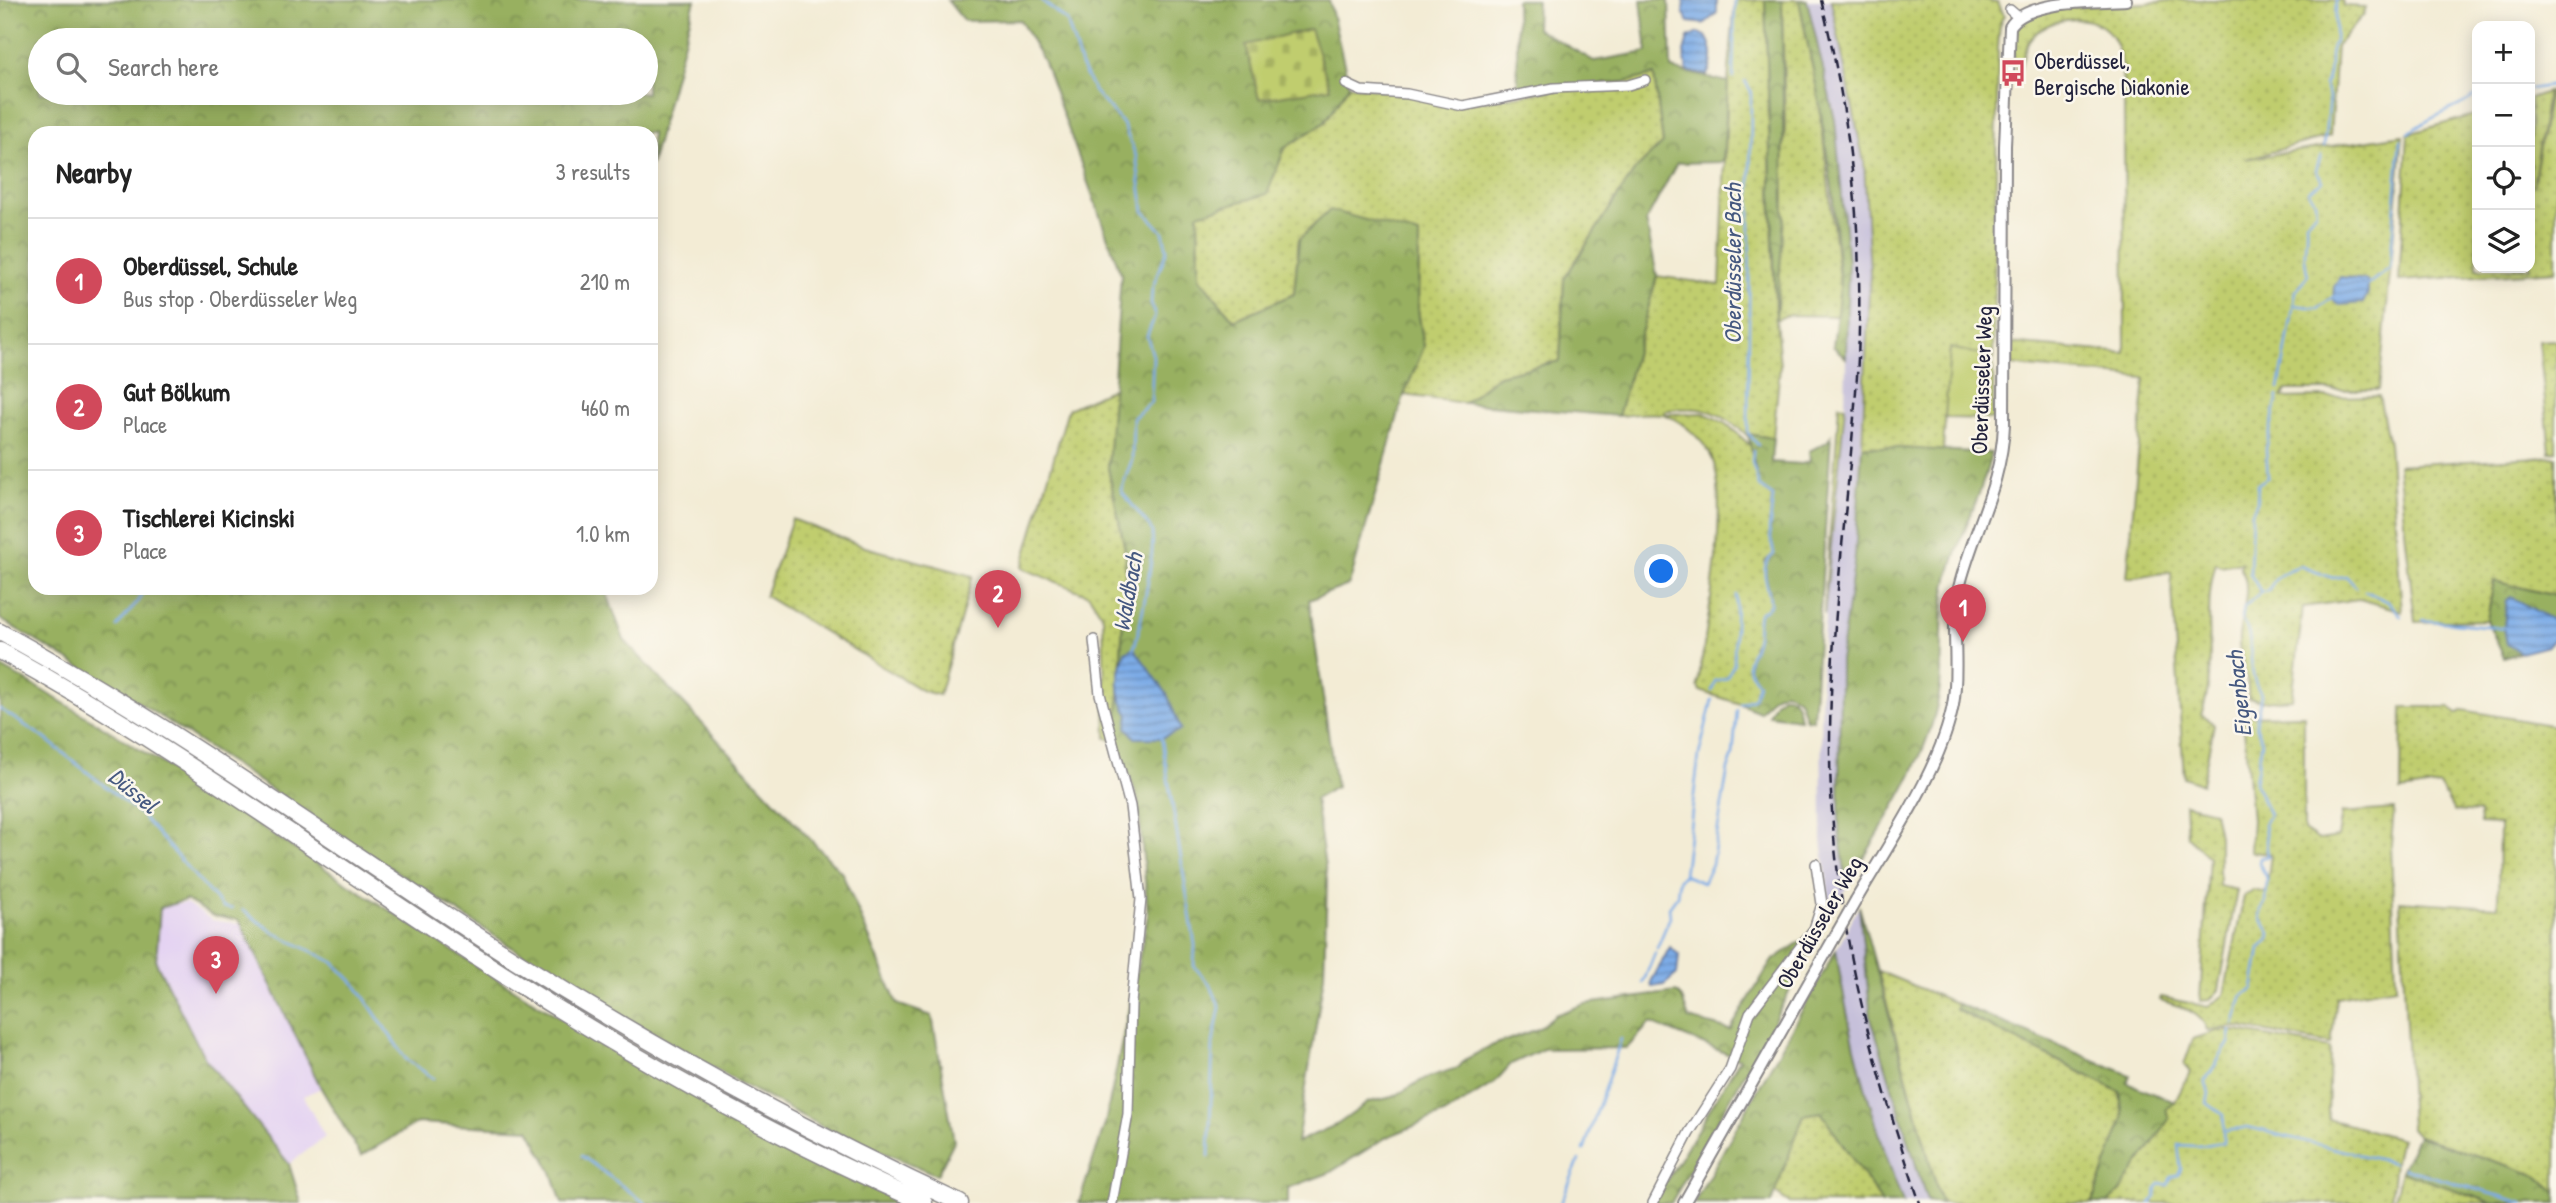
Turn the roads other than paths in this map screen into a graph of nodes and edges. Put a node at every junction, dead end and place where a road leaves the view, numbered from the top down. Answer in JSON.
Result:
{"nodes":[{"id":1,"x":2126,"y":0,"type":"edge"},
{"id":2,"x":1645,"y":80,"type":"dead end"},
{"id":3,"x":1346,"y":84,"type":"dead end"},
{"id":4,"x":0,"y":632,"type":"edge"},
{"id":5,"x":1094,"y":640,"type":"dead end"},
{"id":6,"x":0,"y":651,"type":"edge"},
{"id":7,"x":1816,"y":864,"type":"dead end"},
{"id":8,"x":923,"y":1203,"type":"edge"},
{"id":9,"x":960,"y":1203,"type":"edge"},
{"id":10,"x":1112,"y":1203,"type":"edge"},
{"id":11,"x":1653,"y":1203,"type":"edge"},
{"id":12,"x":1684,"y":1203,"type":"edge"}],
"edges":[{"from":1,"to":12,"type":"street","name":"Oberdüsseler Weg","bridge":true},
{"from":2,"to":3,"type":"street"},
{"from":4,"to":9,"type":"highway"},
{"from":5,"to":10,"type":"street"},
{"from":6,"to":8,"type":"highway"},
{"from":7,"to":11,"type":"street","name":"Oberdüsseler Weg"}]}
